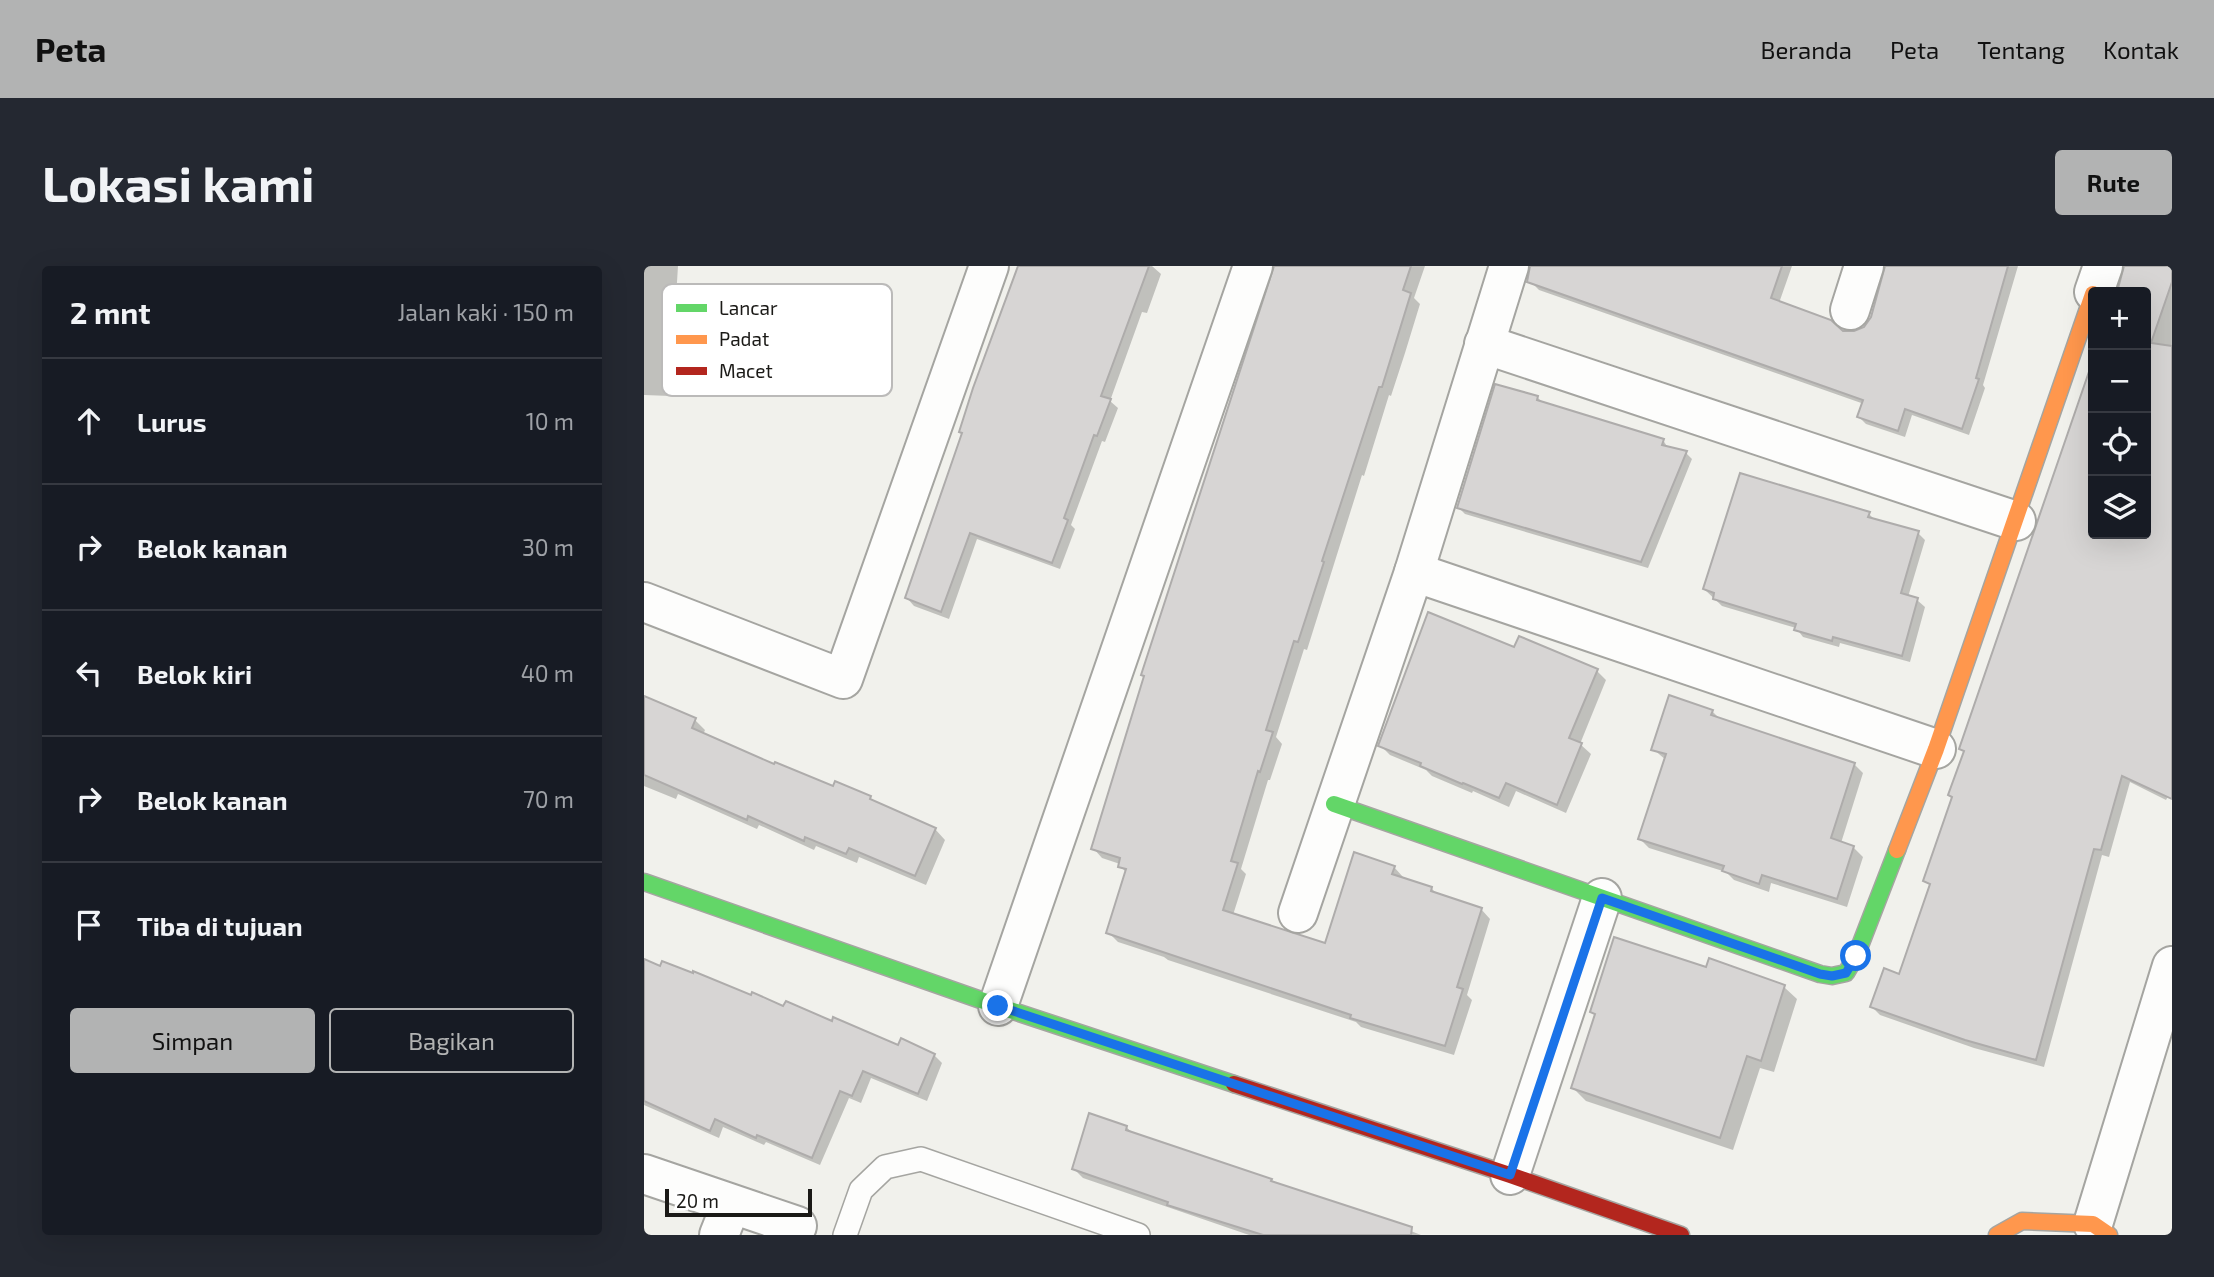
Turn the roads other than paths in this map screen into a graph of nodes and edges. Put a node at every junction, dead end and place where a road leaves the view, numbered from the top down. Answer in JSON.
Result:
{"nodes":[{"id":1,"x":989,"y":266,"type":"edge"},
{"id":2,"x":1253,"y":266,"type":"edge"},
{"id":3,"x":1509,"y":266,"type":"edge"},
{"id":4,"x":1864,"y":266,"type":"edge"},
{"id":5,"x":2103,"y":266,"type":"edge"},
{"id":6,"x":2096,"y":287,"type":"edge"},
{"id":7,"x":1850,"y":310,"type":"dead end"},
{"id":8,"x":2088,"y":311,"type":"edge"},
{"id":9,"x":1483,"y":344,"type":"junction"},
{"id":10,"x":2016,"y":521,"type":"junction"},
{"id":11,"x":1414,"y":572,"type":"junction"},
{"id":12,"x":644,"y":602,"type":"edge"},
{"id":13,"x":1936,"y":749,"type":"junction"},
{"id":14,"x":1334,"y":804,"type":"junction"},
{"id":15,"x":644,"y":882,"type":"edge"},
{"id":16,"x":1602,"y":898,"type":"junction"},
{"id":17,"x":1298,"y":913,"type":"dead end"},
{"id":18,"x":2172,"y":966,"type":"edge"},
{"id":19,"x":998,"y":1006,"type":"junction"},
{"id":20,"x":644,"y":1174,"type":"edge"},
{"id":21,"x":1510,"y":1175,"type":"junction"},
{"id":22,"x":725,"y":1220,"type":"edge"},
{"id":23,"x":797,"y":1226,"type":"dead end"},
{"id":24,"x":2101,"y":1229,"type":"edge"},
{"id":25,"x":845,"y":1235,"type":"edge"},
{"id":26,"x":1138,"y":1235,"type":"edge"},
{"id":27,"x":1681,"y":1235,"type":"edge"},
{"id":28,"x":1997,"y":1235,"type":"edge"}],
"edges":[{"from":1,"to":12,"type":"street"},
{"from":2,"to":19,"type":"street"},
{"from":3,"to":9,"type":"street"},
{"from":4,"to":7,"type":"street"},
{"from":5,"to":6,"type":"street"},
{"from":8,"to":10,"type":"street"},
{"from":9,"to":10,"type":"street"},
{"from":9,"to":11,"type":"street"},
{"from":10,"to":13,"type":"street"},
{"from":11,"to":13,"type":"street"},
{"from":11,"to":14,"type":"street"},
{"from":13,"to":16,"type":"street"},
{"from":14,"to":16,"type":"street"},
{"from":14,"to":17,"type":"street"},
{"from":15,"to":19,"type":"street"},
{"from":16,"to":21,"type":"street"},
{"from":18,"to":24,"type":"street"},
{"from":19,"to":21,"type":"street"},
{"from":20,"to":22,"type":"street"},
{"from":21,"to":27,"type":"street"},
{"from":22,"to":23,"type":"street"},
{"from":24,"to":28,"type":"street"},
{"from":25,"to":26,"type":"lane"}]}
